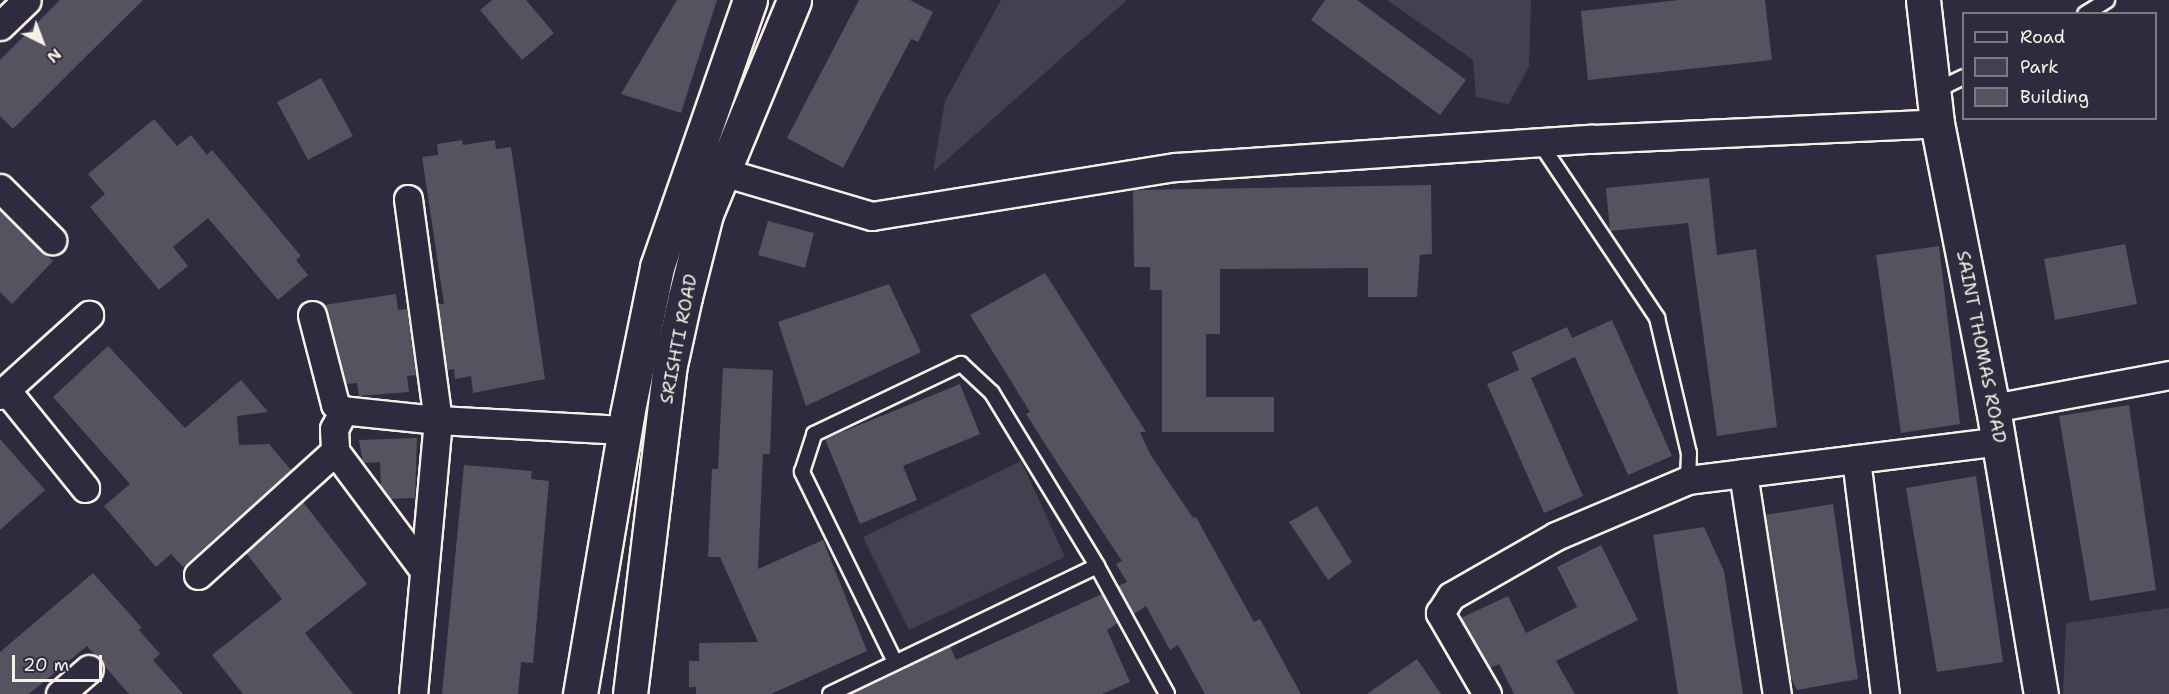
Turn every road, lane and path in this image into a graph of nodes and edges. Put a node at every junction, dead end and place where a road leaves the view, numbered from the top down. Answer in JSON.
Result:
{"nodes":[{"id":1,"x":27,"y":0,"type":"edge"},
{"id":2,"x":750,"y":0,"type":"edge"},
{"id":3,"x":794,"y":0,"type":"edge"},
{"id":4,"x":1923,"y":0,"type":"edge"},
{"id":5,"x":2107,"y":0,"type":"edge"},
{"id":6,"x":2088,"y":12,"type":"edge"},
{"id":7,"x":0,"y":26,"type":"edge"},
{"id":8,"x":1962,"y":79,"type":"edge"},
{"id":9,"x":1935,"y":108,"type":"junction"},
{"id":10,"x":1540,"y":143,"type":"junction"},
{"id":11,"x":723,"y":172,"type":"junction"},
{"id":12,"x":0,"y":188,"type":"edge"},
{"id":13,"x":408,"y":199,"type":"dead end"},
{"id":14,"x":52,"y":240,"type":"dead end"},
{"id":15,"x":653,"y":285,"type":"junction"},
{"id":16,"x":685,"y":295,"type":"junction"},
{"id":17,"x":89,"y":315,"type":"dead end"},
{"id":18,"x":312,"y":315,"type":"dead end"},
{"id":19,"x":2169,"y":375,"type":"edge"},
{"id":20,"x":3,"y":393,"type":"edge"},
{"id":21,"x":1993,"y":408,"type":"junction"},
{"id":22,"x":344,"y":410,"type":"junction"},
{"id":23,"x":438,"y":420,"type":"junction"},
{"id":24,"x":624,"y":430,"type":"junction"},
{"id":25,"x":1999,"y":441,"type":"junction"},
{"id":26,"x":335,"y":451,"type":"junction"},
{"id":27,"x":1856,"y":459,"type":"junction"},
{"id":28,"x":1743,"y":473,"type":"junction"},
{"id":29,"x":1688,"y":480,"type":"junction"},
{"id":30,"x":86,"y":488,"type":"dead end"},
{"id":31,"x":1097,"y":566,"type":"junction"},
{"id":32,"x":423,"y":569,"type":"junction"},
{"id":33,"x":198,"y":575,"type":"dead end"},
{"id":34,"x":895,"y":662,"type":"junction"},
{"id":35,"x":89,"y":669,"type":"dead end"},
{"id":36,"x":581,"y":688,"type":"edge"},
{"id":37,"x":630,"y":691,"type":"edge"},
{"id":38,"x":60,"y":694,"type":"edge"},
{"id":39,"x":413,"y":694,"type":"edge"},
{"id":40,"x":830,"y":694,"type":"edge"},
{"id":41,"x":1167,"y":694,"type":"edge"},
{"id":42,"x":1487,"y":694,"type":"edge"},
{"id":43,"x":1777,"y":694,"type":"edge"},
{"id":44,"x":1885,"y":694,"type":"edge"},
{"id":45,"x":2041,"y":694,"type":"edge"}],
"edges":[{"from":1,"to":7,"type":"street"},
{"from":2,"to":15,"type":"main road","name":"SRISHTI ROAD"},
{"from":3,"to":11,"type":"main road","name":"SRISHTI ROAD"},
{"from":4,"to":9,"type":"main road","name":"SAINT THOMAS ROAD"},
{"from":5,"to":6,"type":"lane"},
{"from":8,"to":9,"type":"lane"},
{"from":9,"to":10,"type":"street"},
{"from":9,"to":21,"type":"main road","name":"SAINT THOMAS ROAD"},
{"from":10,"to":11,"type":"street"},
{"from":10,"to":29,"type":"lane"},
{"from":11,"to":16,"type":"main road","name":"SRISHTI ROAD"},
{"from":12,"to":14,"type":"street"},
{"from":13,"to":23,"type":"street"},
{"from":15,"to":16,"type":"main road"},
{"from":15,"to":24,"type":"main road","name":"SRISHTI ROAD"},
{"from":16,"to":37,"type":"main road","name":"SRISHTI ROAD"},
{"from":17,"to":20,"type":"street"},
{"from":18,"to":22,"type":"street"},
{"from":19,"to":21,"type":"street"},
{"from":20,"to":30,"type":"street"},
{"from":21,"to":25,"type":"main road","name":"SAINT THOMAS ROAD"},
{"from":22,"to":23,"type":"street"},
{"from":22,"to":26,"type":"street"},
{"from":23,"to":24,"type":"street"},
{"from":23,"to":32,"type":"street"},
{"from":24,"to":36,"type":"main road","name":"SRISHTI ROAD"},
{"from":25,"to":27,"type":"street"},
{"from":25,"to":45,"type":"main road","name":"SAINT THOMAS ROAD"},
{"from":26,"to":32,"type":"street"},
{"from":26,"to":33,"type":"street"},
{"from":27,"to":28,"type":"street"},
{"from":27,"to":44,"type":"street"},
{"from":28,"to":29,"type":"street"},
{"from":28,"to":43,"type":"street"},
{"from":29,"to":42,"type":"street"},
{"from":31,"to":34,"type":"lane"},
{"from":31,"to":34,"type":"lane"},
{"from":31,"to":41,"type":"lane"},
{"from":32,"to":39,"type":"street"},
{"from":34,"to":40,"type":"lane"},
{"from":35,"to":38,"type":"street"},
{"from":36,"to":37,"type":"main road"}]}
